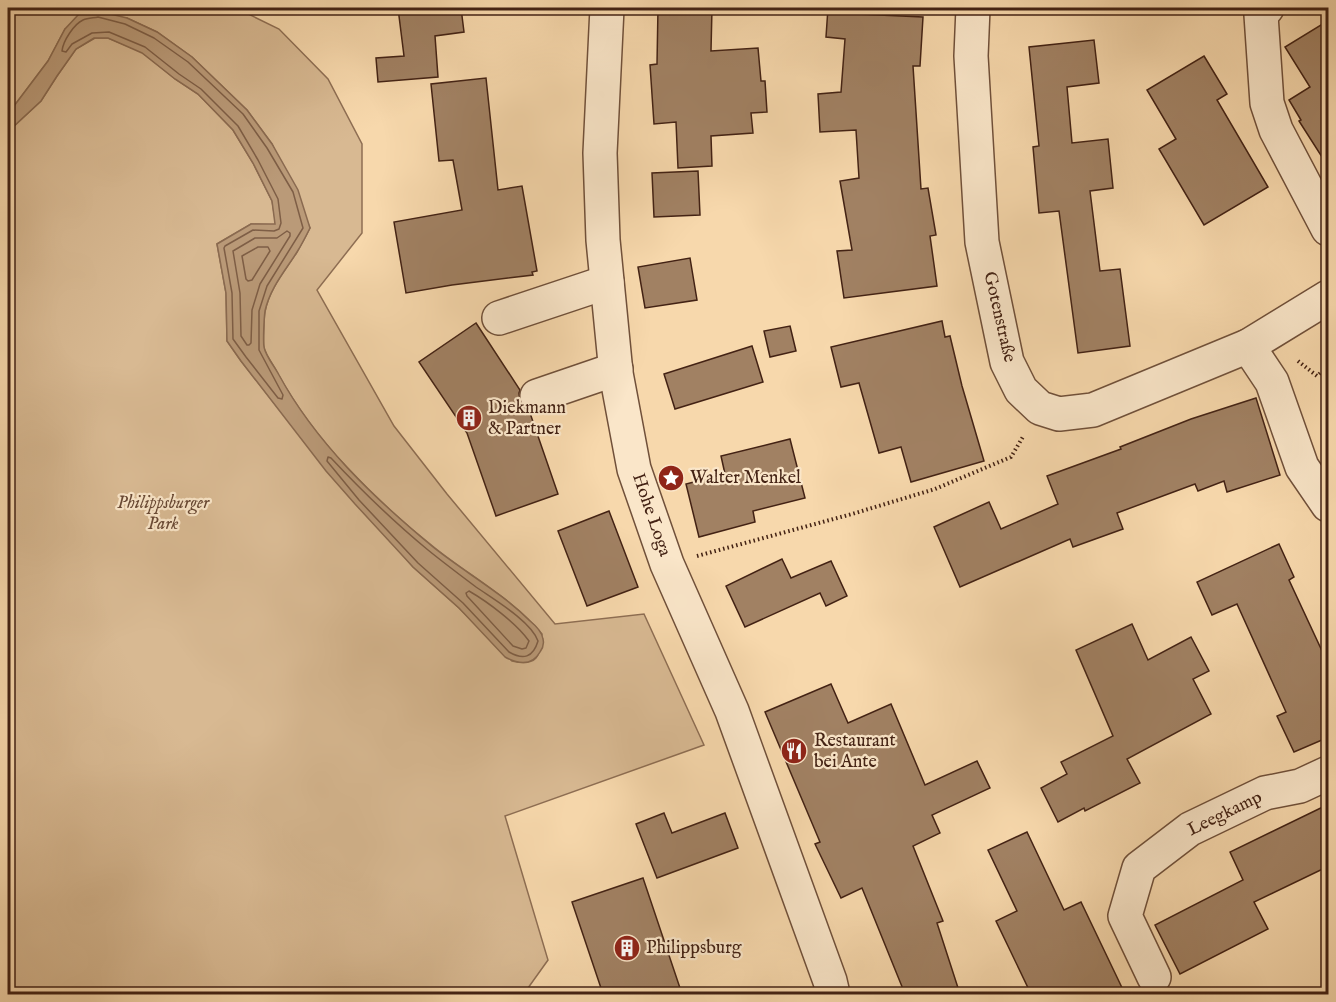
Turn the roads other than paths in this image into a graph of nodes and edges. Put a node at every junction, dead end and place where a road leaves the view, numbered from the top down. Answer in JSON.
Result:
{"nodes":[{"id":1,"x":607,"y":8,"type":"edge"},
{"id":2,"x":973,"y":8,"type":"edge"},
{"id":3,"x":1267,"y":8,"type":"edge"},
{"id":4,"x":1329,"y":230,"type":"edge"},
{"id":5,"x":607,"y":282,"type":"junction"},
{"id":6,"x":1329,"y":297,"type":"edge"},
{"id":7,"x":499,"y":318,"type":"dead end"},
{"id":8,"x":1248,"y":346,"type":"junction"},
{"id":9,"x":616,"y":369,"type":"junction"},
{"id":10,"x":537,"y":396,"type":"dead end"},
{"id":11,"x":1329,"y":505,"type":"edge"},
{"id":12,"x":1329,"y":773,"type":"edge"},
{"id":13,"x":1154,"y":977,"type":"dead end"},
{"id":14,"x":833,"y":994,"type":"edge"}],
"edges":[{"from":1,"to":5,"type":"street","name":"Hohe Loga"},
{"from":2,"to":8,"type":"street","name":"Gotenstraße"},
{"from":3,"to":4,"type":"street"},
{"from":5,"to":7,"type":"street"},
{"from":5,"to":9,"type":"street","name":"Hohe Loga"},
{"from":6,"to":8,"type":"street"},
{"from":8,"to":11,"type":"street"},
{"from":9,"to":10,"type":"street"},
{"from":9,"to":14,"type":"street","name":"Hohe Loga"},
{"from":12,"to":13,"type":"street","name":"Leegkamp"}]}
